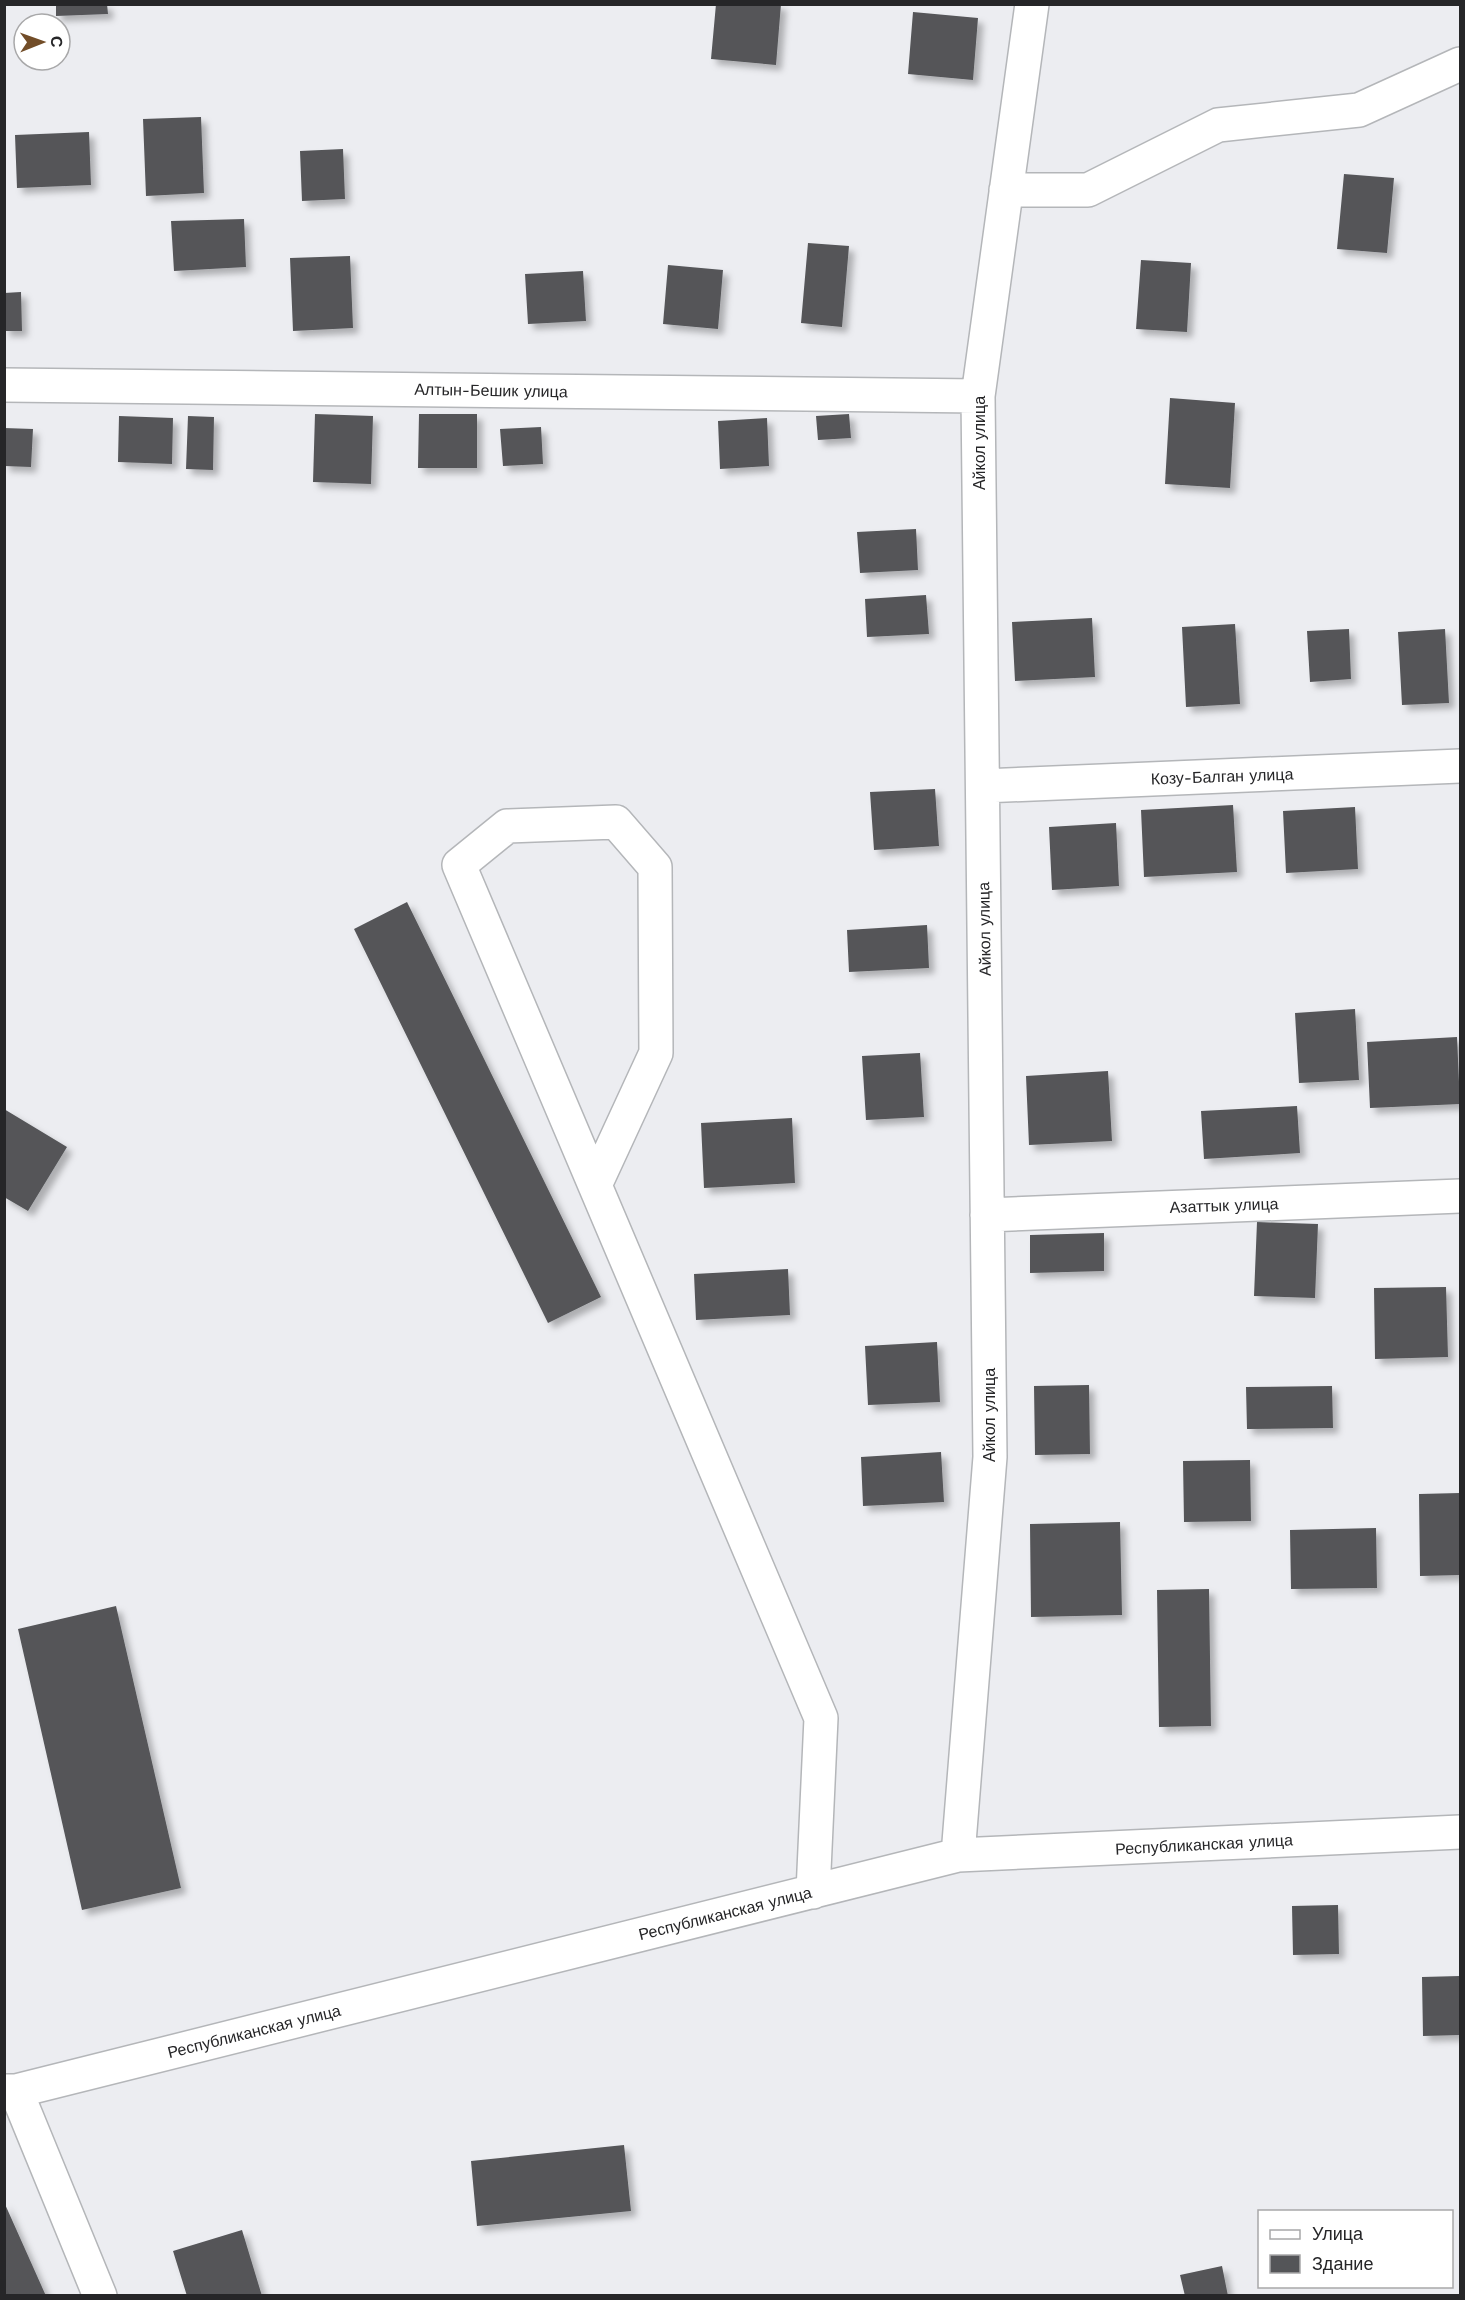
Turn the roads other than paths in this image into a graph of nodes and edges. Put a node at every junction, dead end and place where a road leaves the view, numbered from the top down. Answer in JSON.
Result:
{"nodes":[{"id":1,"x":1032,"y":4,"type":"edge"},
{"id":2,"x":1461,"y":63,"type":"edge"},
{"id":3,"x":1006,"y":190,"type":"junction"},
{"id":4,"x":4,"y":385,"type":"edge"},
{"id":5,"x":978,"y":396,"type":"junction"},
{"id":6,"x":1461,"y":766,"type":"edge"},
{"id":7,"x":983,"y":786,"type":"junction"},
{"id":8,"x":595,"y":1185,"type":"junction"},
{"id":9,"x":1461,"y":1196,"type":"edge"},
{"id":10,"x":987,"y":1215,"type":"junction"},
{"id":11,"x":1461,"y":1832,"type":"edge"},
{"id":12,"x":958,"y":1855,"type":"junction"},
{"id":13,"x":813,"y":1892,"type":"junction"},
{"id":14,"x":10,"y":2091,"type":"edge"},
{"id":15,"x":100,"y":2295,"type":"edge"}],
"edges":[{"from":1,"to":3,"type":"street","name":"Айкол улица"},
{"from":2,"to":3,"type":"street"},
{"from":3,"to":5,"type":"street","name":"Айкол улица"},
{"from":4,"to":5,"type":"street","name":"Алтын-Бешик улица"},
{"from":5,"to":7,"type":"street","name":"Айкол улица"},
{"from":6,"to":7,"type":"street","name":"Козу-Балган улица"},
{"from":7,"to":10,"type":"street","name":"Айкол улица"},
{"from":8,"to":8,"type":"street"},
{"from":8,"to":13,"type":"street"},
{"from":9,"to":10,"type":"street","name":"Азаттык улица"},
{"from":10,"to":12,"type":"street","name":"Айкол улица"},
{"from":11,"to":12,"type":"street","name":"Республиканская улица"},
{"from":12,"to":13,"type":"street","name":"Республиканская улица"},
{"from":13,"to":14,"type":"street","name":"Республиканская улица"},
{"from":14,"to":15,"type":"street"}]}
